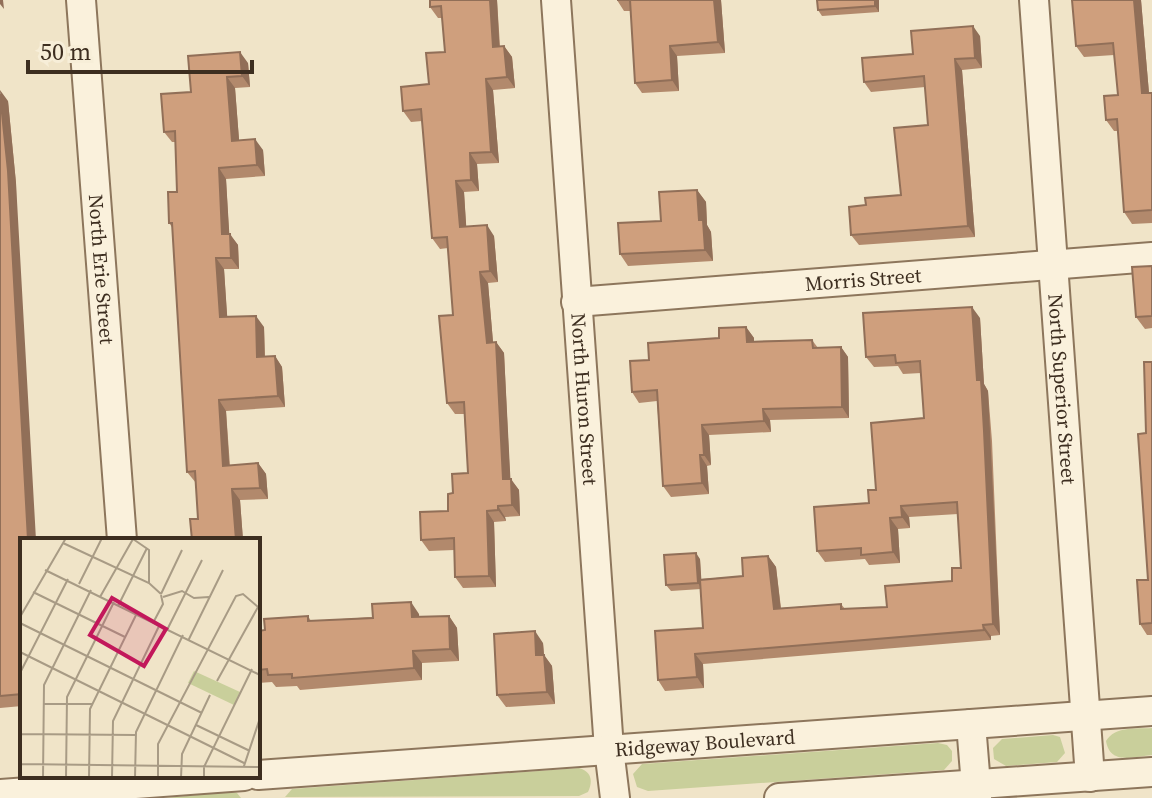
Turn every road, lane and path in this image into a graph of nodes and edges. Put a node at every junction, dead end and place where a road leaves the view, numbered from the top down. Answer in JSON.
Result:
{"nodes":[{"id":1,"x":81,"y":0,"type":"edge"},
{"id":2,"x":556,"y":0,"type":"edge"},
{"id":3,"x":1034,"y":0,"type":"edge"},
{"id":4,"x":1152,"y":257,"type":"edge"},
{"id":5,"x":1052,"y":266,"type":"junction"},
{"id":6,"x":576,"y":302,"type":"junction"},
{"id":7,"x":122,"y":538,"type":"edge"},
{"id":8,"x":1152,"y":711,"type":"edge"},
{"id":9,"x":1084,"y":715,"type":"junction"},
{"id":10,"x":971,"y":724,"type":"junction"},
{"id":11,"x":609,"y":749,"type":"junction"},
{"id":12,"x":1152,"y":772,"type":"edge"},
{"id":13,"x":1090,"y":777,"type":"junction"},
{"id":14,"x":257,"y":781,"type":"edge"},
{"id":15,"x":141,"y":786,"type":"edge"},
{"id":16,"x":976,"y":791,"type":"edge"},
{"id":17,"x":0,"y":794,"type":"edge"},
{"id":18,"x":615,"y":798,"type":"edge"},
{"id":19,"x":779,"y":798,"type":"edge"}],
"edges":[{"from":1,"to":7,"type":"street","name":"North Erie Street"},
{"from":2,"to":6,"type":"street","name":"North Huron Street"},
{"from":3,"to":5,"type":"street","name":"North Superior Street"},
{"from":4,"to":5,"type":"street","name":"Morris Street"},
{"from":5,"to":6,"type":"street","name":"Morris Street"},
{"from":5,"to":9,"type":"street","name":"North Superior Street"},
{"from":6,"to":11,"type":"street","name":"North Huron Street"},
{"from":8,"to":9,"type":"street","name":"Ridgeway Boulevard"},
{"from":9,"to":10,"type":"street","name":"Ridgeway Boulevard"},
{"from":9,"to":13,"type":"street","name":"North Superior Street"},
{"from":10,"to":11,"type":"street","name":"Ridgeway Boulevard"},
{"from":10,"to":16,"type":"street"},
{"from":11,"to":14,"type":"street","name":"Ridgeway Boulevard"},
{"from":11,"to":18,"type":"street","name":"North Huron Street"},
{"from":12,"to":13,"type":"street"},
{"from":13,"to":16,"type":"street"},
{"from":14,"to":15,"type":"street","name":"Ridgeway Boulevard"},
{"from":15,"to":17,"type":"street","name":"Ridgeway Boulevard"},
{"from":16,"to":19,"type":"street"}]}
